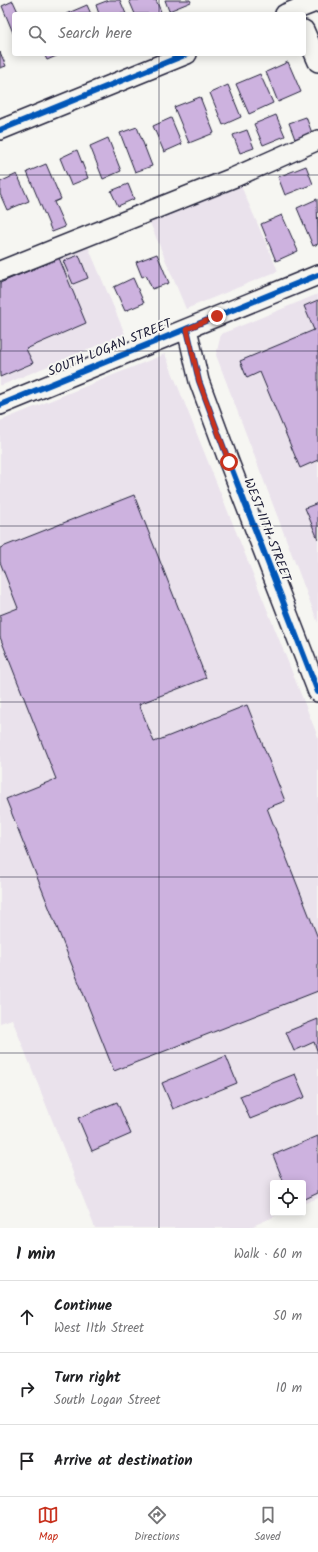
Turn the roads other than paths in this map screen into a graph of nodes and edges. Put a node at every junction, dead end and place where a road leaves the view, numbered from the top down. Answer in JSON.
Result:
{"nodes":[{"id":1,"x":318,"y":1,"type":"edge"},
{"id":2,"x":292,"y":9,"type":"edge"},
{"id":3,"x":306,"y":35,"type":"edge"},
{"id":4,"x":182,"y":56,"type":"edge"},
{"id":5,"x":318,"y":62,"type":"edge"},
{"id":6,"x":0,"y":130,"type":"edge"},
{"id":7,"x":318,"y":140,"type":"edge"},
{"id":8,"x":0,"y":271,"type":"edge"},
{"id":9,"x":318,"y":275,"type":"edge"},
{"id":10,"x":187,"y":329,"type":"junction"},
{"id":11,"x":0,"y":405,"type":"edge"},
{"id":12,"x":318,"y":692,"type":"edge"}],
"edges":[{"from":1,"to":2,"type":"street"},
{"from":3,"to":5,"type":"street"},
{"from":4,"to":6,"type":"street"},
{"from":7,"to":8,"type":"street"},
{"from":9,"to":10,"type":"street","name":"SOUTH LOGAN STREET"},
{"from":10,"to":11,"type":"street","name":"SOUTH LOGAN STREET"},
{"from":10,"to":12,"type":"street","name":"WEST 11TH STREET"}]}
